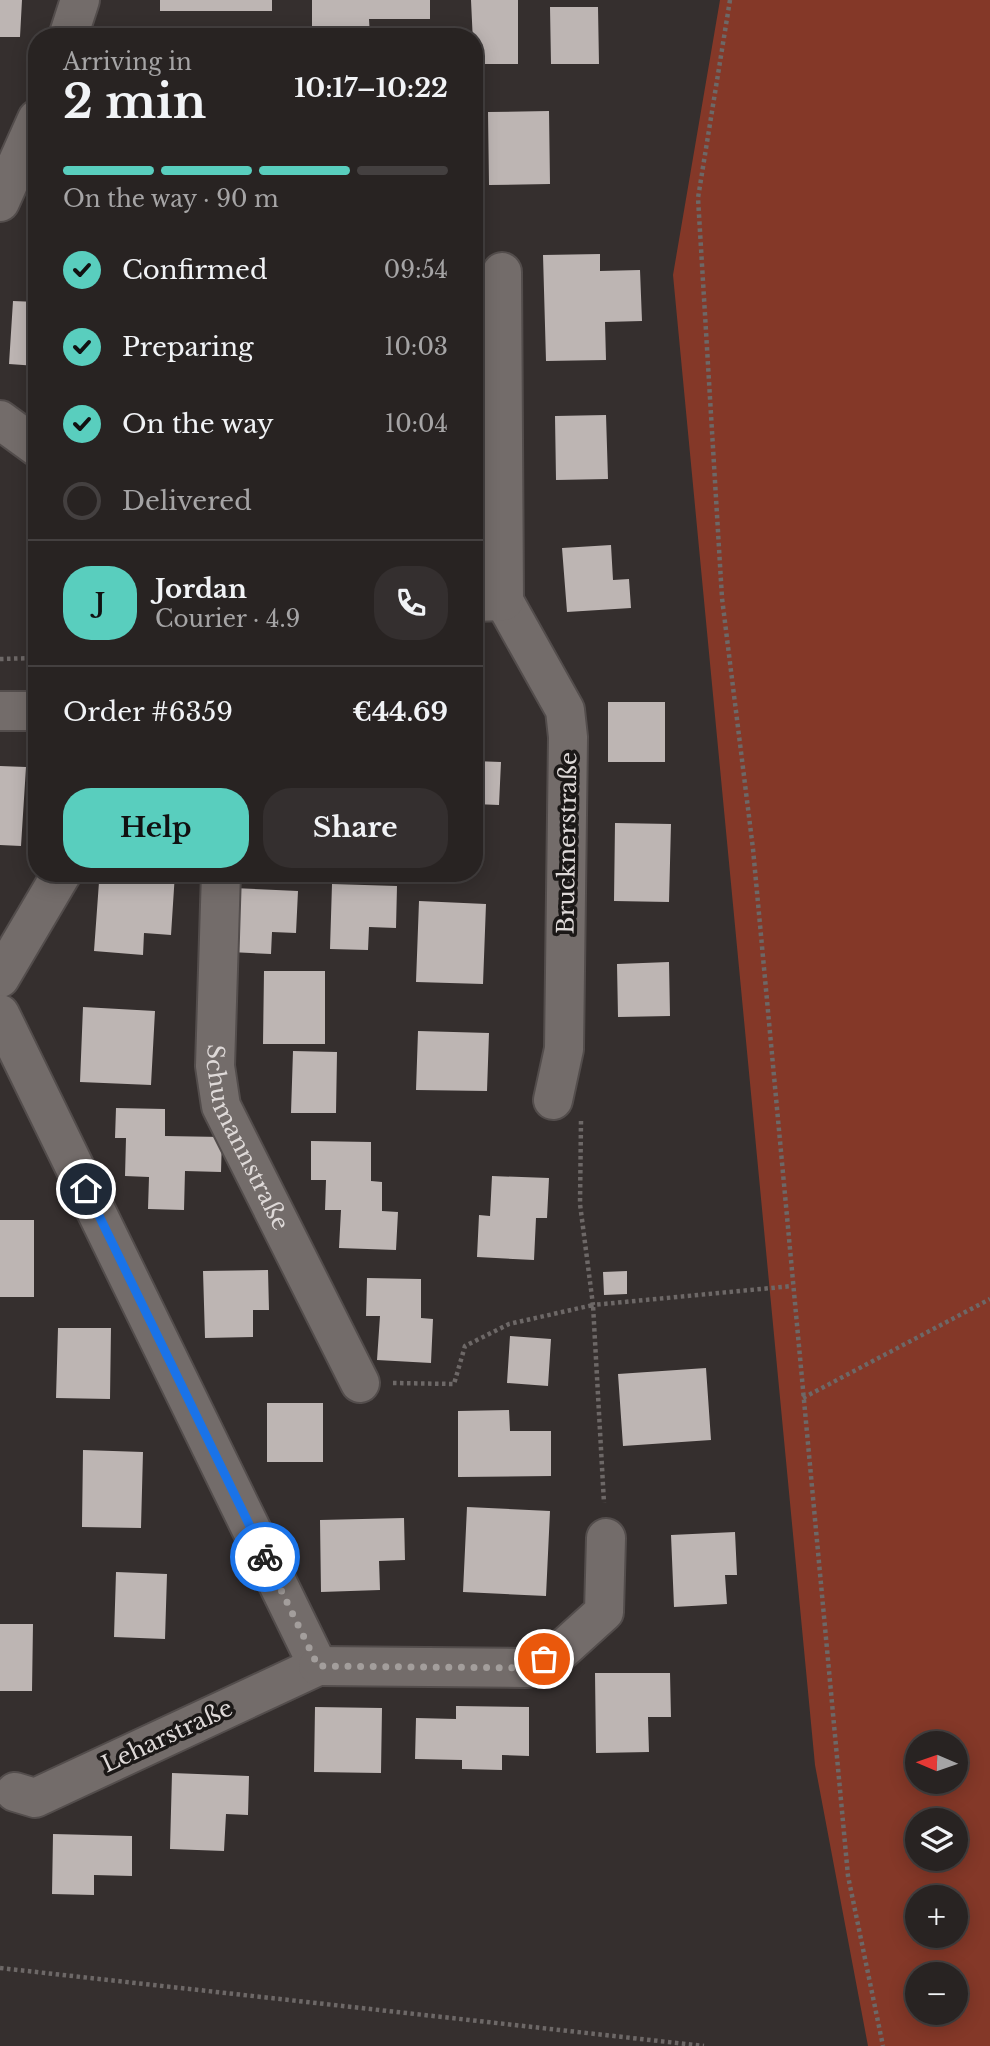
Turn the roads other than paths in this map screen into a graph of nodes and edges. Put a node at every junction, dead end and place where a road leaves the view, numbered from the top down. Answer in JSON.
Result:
{"nodes":[{"id":1,"x":80,"y":0,"type":"edge"},
{"id":2,"x":71,"y":28,"type":"edge"},
{"id":3,"x":28,"y":139,"type":"edge"},
{"id":4,"x":0,"y":202,"type":"edge"},
{"id":5,"x":502,"y":272,"type":"dead end"},
{"id":6,"x":0,"y":420,"type":"edge"},
{"id":7,"x":28,"y":440,"type":"edge"},
{"id":8,"x":489,"y":601,"type":"edge"},
{"id":9,"x":0,"y":711,"type":"edge"},
{"id":10,"x":28,"y":711,"type":"edge"},
{"id":11,"x":57,"y":882,"type":"edge"},
{"id":12,"x":221,"y":882,"type":"edge"},
{"id":13,"x":0,"y":978,"type":"edge"},
{"id":14,"x":0,"y":1014,"type":"edge"},
{"id":15,"x":553,"y":1100,"type":"road end"},
{"id":16,"x":360,"y":1383,"type":"road end"},
{"id":17,"x":606,"y":1538,"type":"road end"},
{"id":18,"x":318,"y":1666,"type":"junction"},
{"id":19,"x":15,"y":1792,"type":"dead end"}],
"edges":[{"from":1,"to":2,"type":"street"},
{"from":3,"to":4,"type":"street"},
{"from":5,"to":8,"type":"street","name":"Brucknerstraße"},
{"from":6,"to":7,"type":"street"},
{"from":8,"to":15,"type":"street","name":"Brucknerstraße"},
{"from":9,"to":10,"type":"street"},
{"from":11,"to":13,"type":"street"},
{"from":12,"to":16,"type":"street","name":"Schumannstraße"},
{"from":14,"to":18,"type":"street"},
{"from":17,"to":18,"type":"street","name":"Leharstraße"},
{"from":18,"to":19,"type":"street","name":"Leharstraße"}]}
